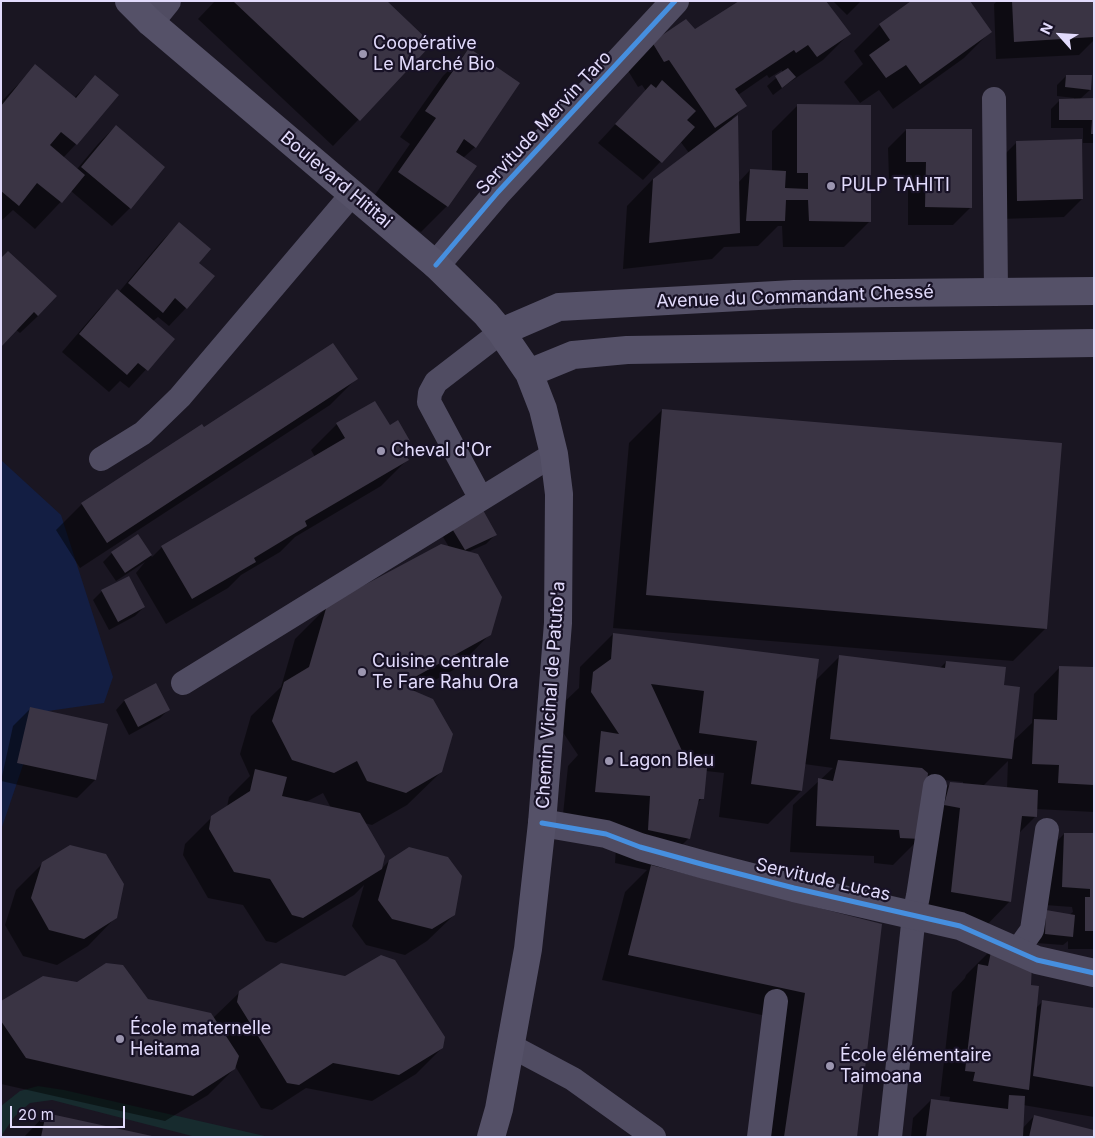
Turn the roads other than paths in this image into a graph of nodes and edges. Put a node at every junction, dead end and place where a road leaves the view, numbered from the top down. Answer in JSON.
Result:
{"nodes":[{"id":1,"x":129,"y":1,"type":"edge"},
{"id":2,"x":675,"y":1,"type":"edge"},
{"id":3,"x":158,"y":11,"type":"edge"},
{"id":4,"x":994,"y":100,"type":"dead end"},
{"id":5,"x":353,"y":194,"type":"junction"},
{"id":6,"x":436,"y":265,"type":"junction"},
{"id":7,"x":996,"y":291,"type":"junction"},
{"id":8,"x":1094,"y":291,"type":"edge"},
{"id":9,"x":501,"y":332,"type":"junction"},
{"id":10,"x":1094,"y":343,"type":"edge"},
{"id":11,"x":529,"y":373,"type":"junction"},
{"id":12,"x":554,"y":454,"type":"junction"},
{"id":13,"x":101,"y":459,"type":"dead end"},
{"id":14,"x":481,"y":499,"type":"junction"},
{"id":15,"x":184,"y":683,"type":"dead end"},
{"id":16,"x":935,"y":786,"type":"dead end"},
{"id":17,"x":542,"y":824,"type":"junction"},
{"id":18,"x":1048,"y":830,"type":"dead end"},
{"id":19,"x":914,"y":915,"type":"junction"},
{"id":20,"x":1017,"y":951,"type":"junction"},
{"id":21,"x":1094,"y":973,"type":"edge"},
{"id":22,"x":776,"y":1001,"type":"dead end"},
{"id":23,"x":511,"y":1046,"type":"junction"},
{"id":24,"x":491,"y":1137,"type":"edge"},
{"id":25,"x":654,"y":1137,"type":"edge"},
{"id":26,"x":759,"y":1137,"type":"edge"},
{"id":27,"x":890,"y":1137,"type":"edge"}],
"edges":[{"from":1,"to":3,"type":"main road","name":"Boulevard Hititai"},
{"from":2,"to":6,"type":"street","name":"Servitude Mervin Taro"},
{"from":3,"to":5,"type":"main road","name":"Boulevard Hititai"},
{"from":4,"to":7,"type":"lane"},
{"from":5,"to":6,"type":"main road","name":"Boulevard Hititai"},
{"from":5,"to":13,"type":"lane"},
{"from":6,"to":9,"type":"main road","name":"Boulevard Hititai"},
{"from":7,"to":8,"type":"main road","name":"Avenue du Commandant Chessé"},
{"from":7,"to":9,"type":"main road","name":"Avenue du Commandant Chessé"},
{"from":9,"to":11,"type":"main road","name":"Boulevard Hititai"},
{"from":9,"to":14,"type":"lane"},
{"from":10,"to":11,"type":"main road"},
{"from":11,"to":12,"type":"main road","name":"Chemin Vicinal de Patuto'a"},
{"from":12,"to":14,"type":"lane"},
{"from":12,"to":17,"type":"main road","name":"Chemin Vicinal de Patuto'a"},
{"from":14,"to":15,"type":"lane"},
{"from":16,"to":19,"type":"lane"},
{"from":17,"to":19,"type":"street","name":"Servitude Lucas"},
{"from":17,"to":23,"type":"main road","name":"Chemin Vicinal de Patuto'a"},
{"from":18,"to":20,"type":"lane"},
{"from":19,"to":20,"type":"street","name":"Servitude Lucas"},
{"from":19,"to":27,"type":"lane"},
{"from":20,"to":21,"type":"street","name":"Servitude Lucas"},
{"from":22,"to":26,"type":"lane"},
{"from":23,"to":24,"type":"main road","name":"Chemin Vicinal de Patuto'a"},
{"from":23,"to":25,"type":"lane"}]}
